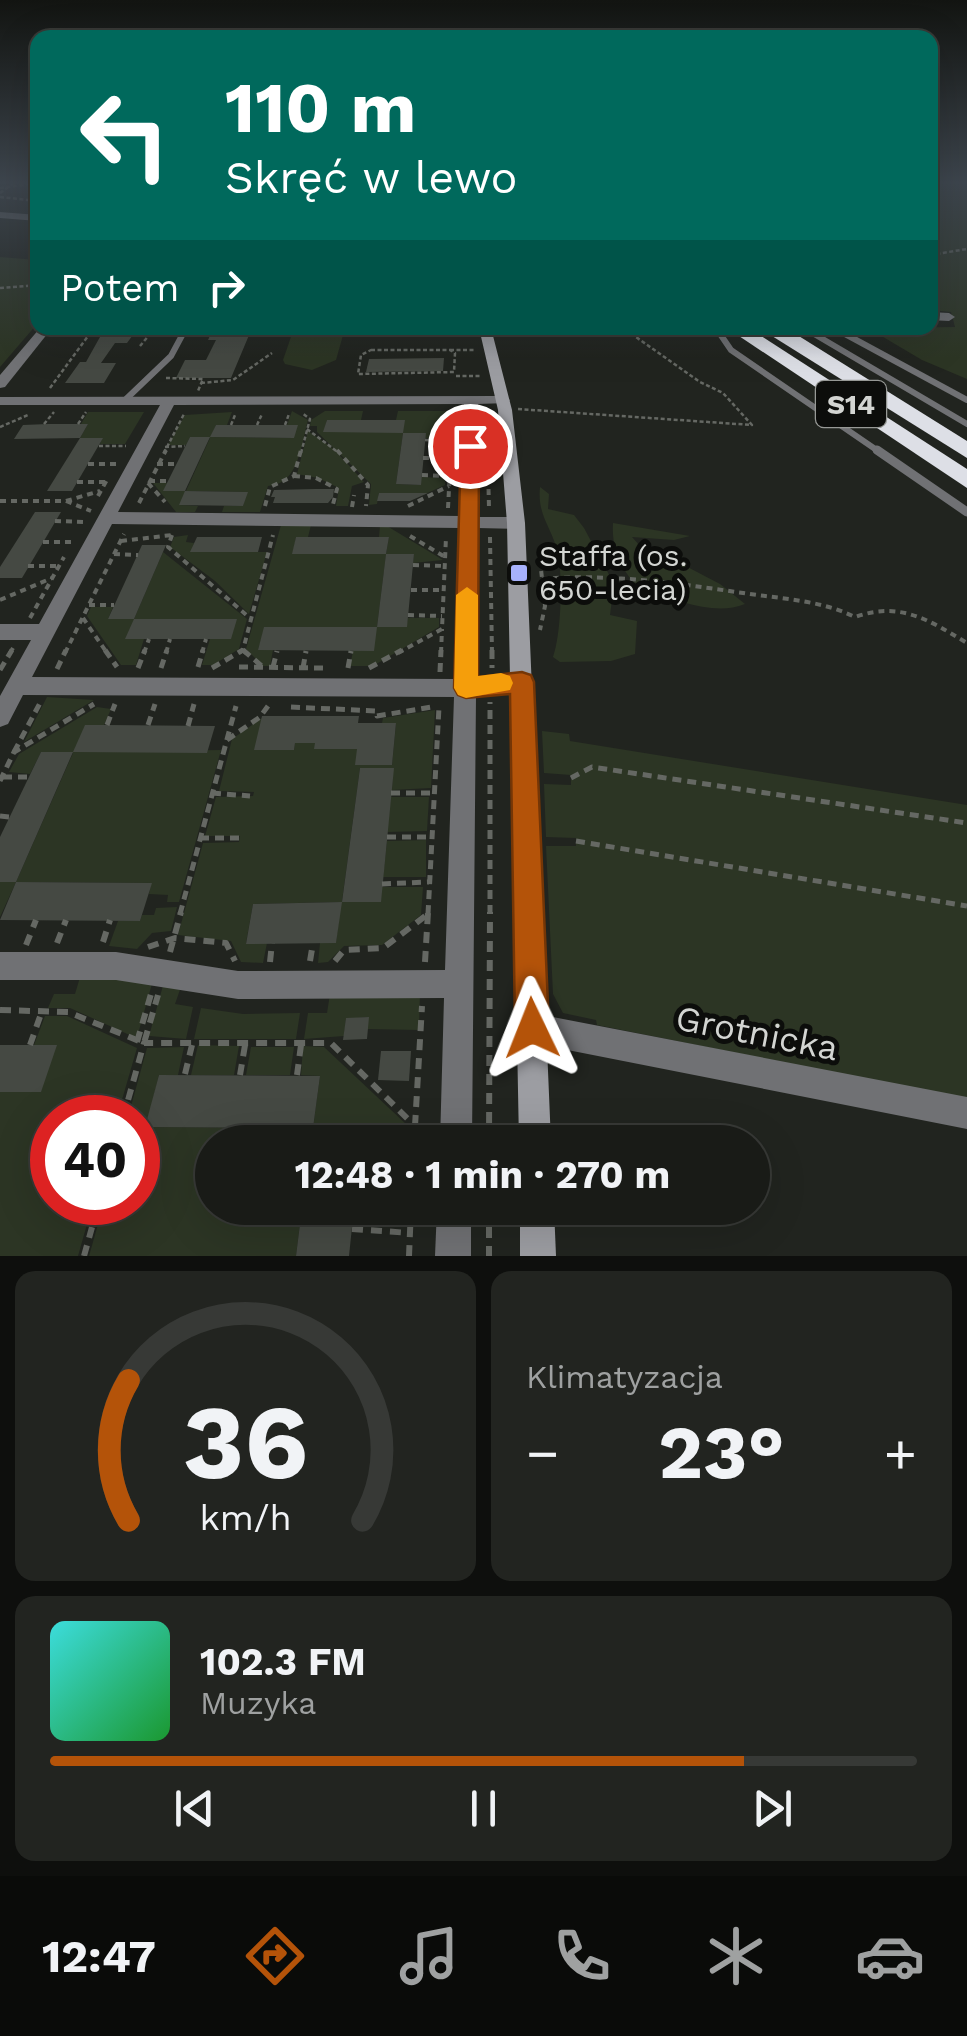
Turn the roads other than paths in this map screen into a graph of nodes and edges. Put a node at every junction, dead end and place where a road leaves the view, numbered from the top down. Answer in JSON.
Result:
{"nodes":[{"id":1,"x":938,"y":317,"type":"edge"},
{"id":2,"x":949,"y":318,"type":"dead end"},
{"id":3,"x":40,"y":335,"type":"edge"},
{"id":4,"x":182,"y":335,"type":"edge"},
{"id":5,"x":487,"y":335,"type":"edge"},
{"id":6,"x":721,"y":335,"type":"edge"},
{"id":7,"x":747,"y":335,"type":"edge"},
{"id":8,"x":783,"y":335,"type":"edge"},
{"id":9,"x":816,"y":335,"type":"edge"},
{"id":10,"x":847,"y":335,"type":"edge"},
{"id":11,"x":0,"y":384,"type":"edge"},
{"id":12,"x":967,"y":400,"type":"edge"},
{"id":13,"x":0,"y":401,"type":"edge"},
{"id":14,"x":124,"y":401,"type":"junction"},
{"id":15,"x":169,"y":401,"type":"junction"},
{"id":16,"x":471,"y":405,"type":"junction"},
{"id":17,"x":504,"y":405,"type":"junction"},
{"id":18,"x":967,"y":424,"type":"edge"},
{"id":19,"x":967,"y":451,"type":"edge"},
{"id":20,"x":967,"y":480,"type":"edge"},
{"id":21,"x":967,"y":512,"type":"edge"},
{"id":22,"x":106,"y":518,"type":"junction"},
{"id":23,"x":458,"y":520,"type":"junction"},
{"id":24,"x":516,"y":523,"type":"junction"},
{"id":25,"x":0,"y":632,"type":"edge"},
{"id":26,"x":46,"y":632,"type":"junction"},
{"id":27,"x":522,"y":682,"type":"junction"},
{"id":28,"x":17,"y":686,"type":"junction"},
{"id":29,"x":466,"y":688,"type":"junction"},
{"id":30,"x":0,"y":717,"type":"edge"},
{"id":31,"x":14,"y":956,"type":"edge"},
{"id":32,"x":459,"y":984,"type":"junction"},
{"id":33,"x":532,"y":1028,"type":"junction"},
{"id":34,"x":967,"y":1113,"type":"edge"},
{"id":35,"x":456,"y":1125,"type":"edge"},
{"id":36,"x":535,"y":1125,"type":"edge"},
{"id":37,"x":454,"y":1225,"type":"edge"},
{"id":38,"x":537,"y":1225,"type":"edge"},
{"id":39,"x":453,"y":1256,"type":"edge"},
{"id":40,"x":538,"y":1256,"type":"edge"}],
"edges":[{"from":1,"to":2,"type":"street"},
{"from":3,"to":11,"type":"street"},
{"from":4,"to":14,"type":"lane"},
{"from":5,"to":17,"type":"street"},
{"from":6,"to":21,"type":"lane"},
{"from":7,"to":20,"type":"highway","number":"S14"},
{"from":8,"to":19,"type":"highway","number":"S14"},
{"from":9,"to":18,"type":"lane"},
{"from":10,"to":12,"type":"lane"},
{"from":13,"to":14,"type":"street"},
{"from":14,"to":15,"type":"street"},
{"from":15,"to":16,"type":"street"},
{"from":15,"to":22,"type":"street"},
{"from":16,"to":17,"type":"street"},
{"from":16,"to":23,"type":"street"},
{"from":17,"to":24,"type":"street"},
{"from":22,"to":23,"type":"street"},
{"from":22,"to":26,"type":"street"},
{"from":23,"to":24,"type":"street"},
{"from":23,"to":29,"type":"street"},
{"from":24,"to":27,"type":"street"},
{"from":25,"to":26,"type":"street"},
{"from":26,"to":28,"type":"street"},
{"from":27,"to":29,"type":"street"},
{"from":27,"to":33,"type":"street"},
{"from":28,"to":29,"type":"street"},
{"from":28,"to":30,"type":"street"},
{"from":29,"to":32,"type":"street"},
{"from":31,"to":32,"type":"street"},
{"from":32,"to":35,"type":"street"},
{"from":33,"to":34,"type":"street","name":"Grotnicka"},
{"from":33,"to":36,"type":"street"},
{"from":37,"to":39,"type":"street"},
{"from":38,"to":40,"type":"street"}]}
